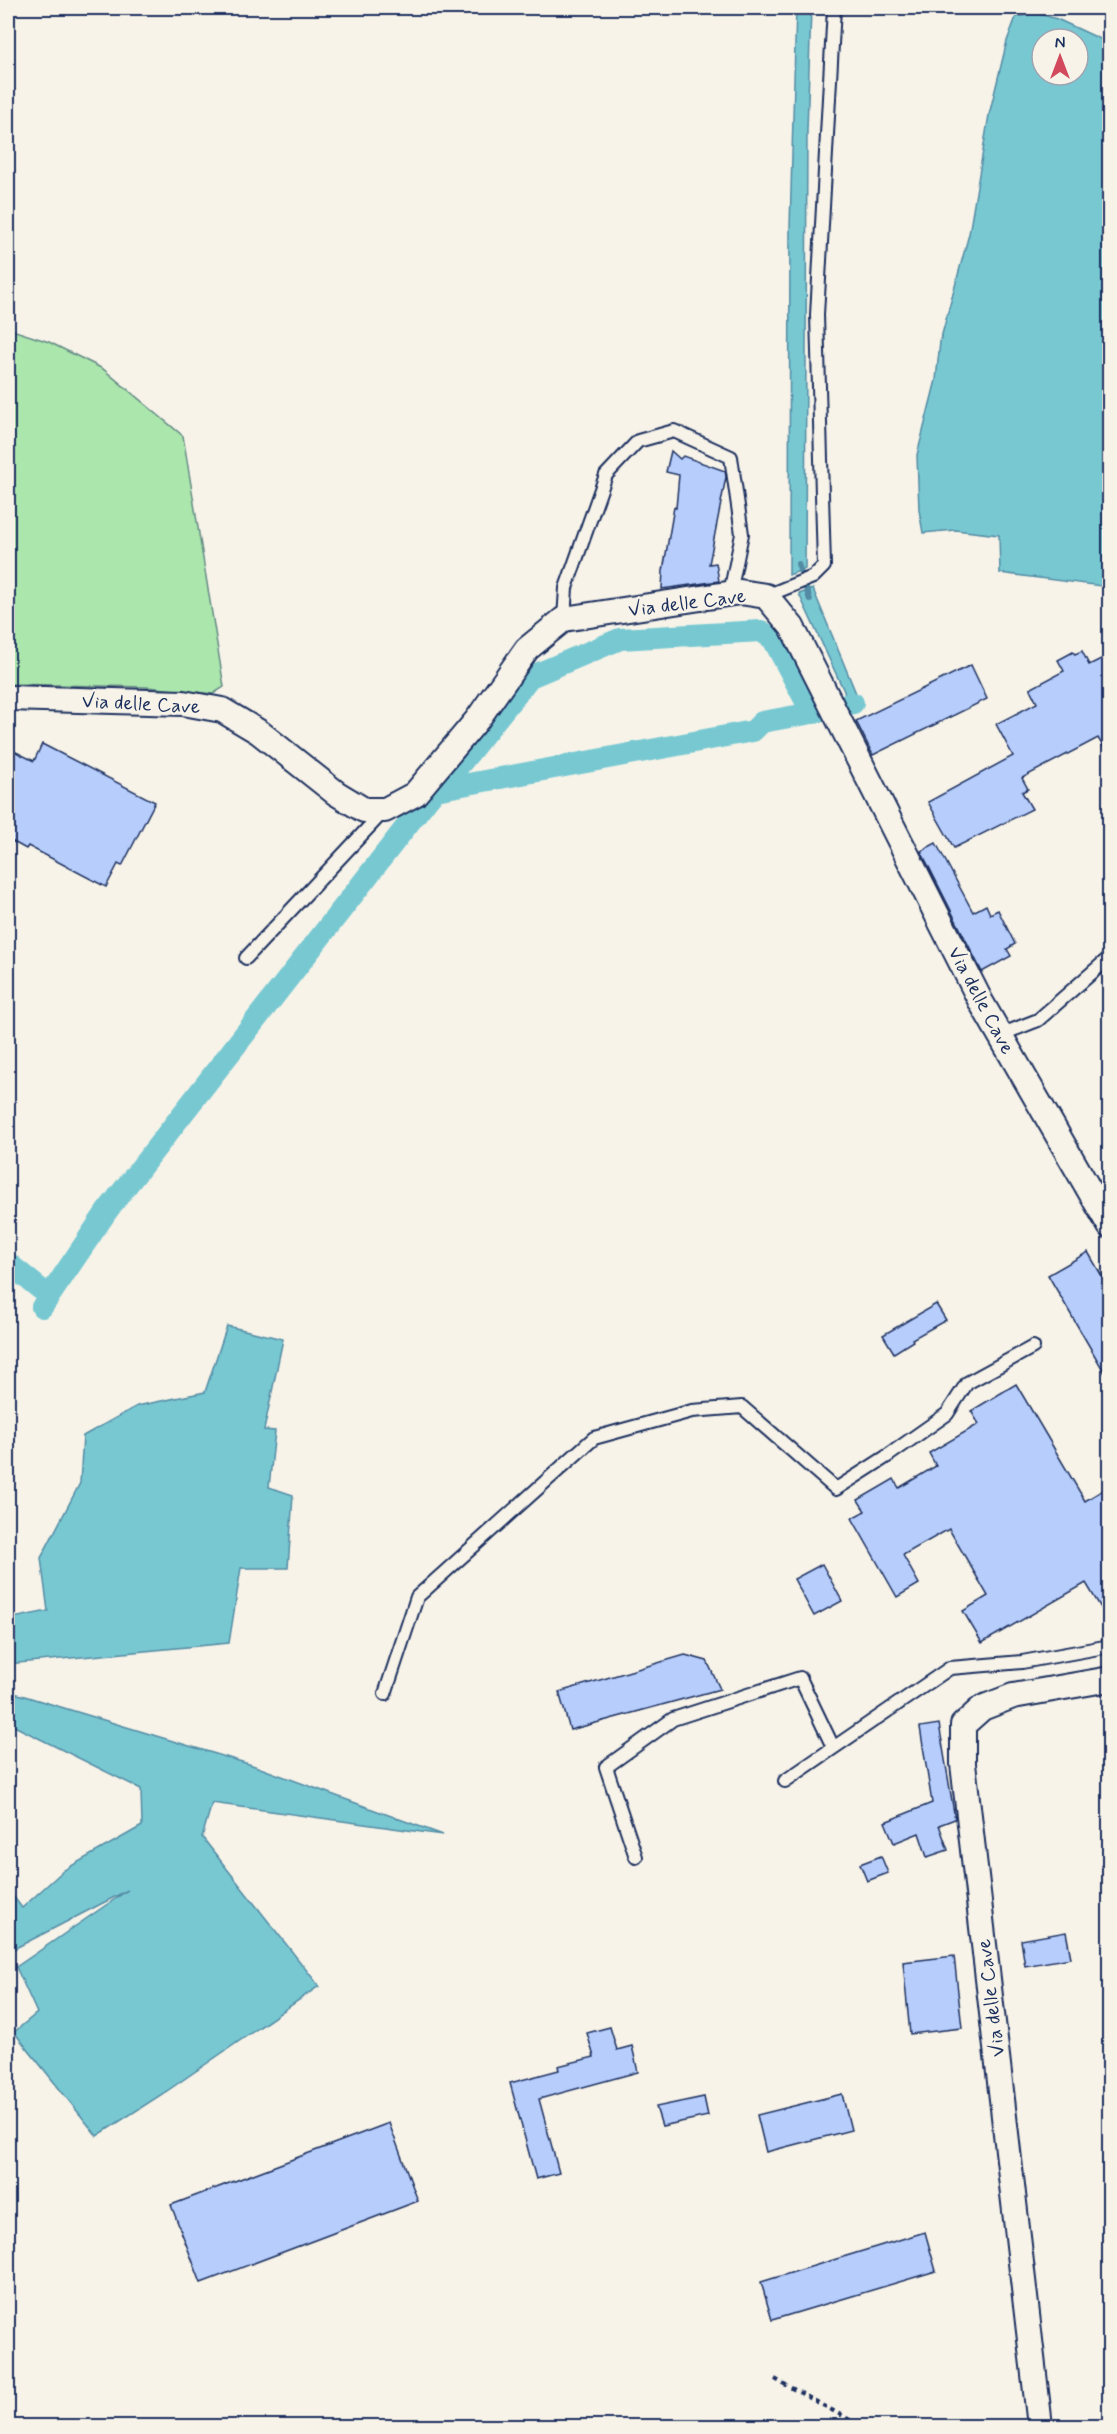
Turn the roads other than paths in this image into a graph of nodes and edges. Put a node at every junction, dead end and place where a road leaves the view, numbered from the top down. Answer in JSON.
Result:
{"nodes":[{"id":1,"x":834,"y":8,"type":"edge"},
{"id":2,"x":730,"y":593,"type":"junction"},
{"id":3,"x":766,"y":596,"type":"junction"},
{"id":4,"x":564,"y":619,"type":"junction"},
{"id":5,"x":8,"y":698,"type":"edge"},
{"id":6,"x":385,"y":810,"type":"junction"},
{"id":7,"x":1110,"y":957,"type":"edge"},
{"id":8,"x":246,"y":958,"type":"dead end"},
{"id":9,"x":1000,"y":1035,"type":"junction"},
{"id":10,"x":1110,"y":1226,"type":"edge"},
{"id":11,"x":1033,"y":1347,"type":"dead end"},
{"id":12,"x":1110,"y":1646,"type":"edge"},
{"id":13,"x":1110,"y":1679,"type":"edge"},
{"id":14,"x":384,"y":1694,"type":"dead end"},
{"id":15,"x":834,"y":1747,"type":"junction"},
{"id":16,"x":785,"y":1781,"type":"dead end"},
{"id":17,"x":636,"y":1857,"type":"dead end"},
{"id":18,"x":1040,"y":2427,"type":"edge"}],
"edges":[{"from":1,"to":3,"type":"lane"},
{"from":2,"to":3,"type":"street","name":"Via delle Cave"},
{"from":2,"to":4,"type":"street","name":"Via delle Cave"},
{"from":2,"to":4,"type":"lane"},
{"from":3,"to":9,"type":"street","name":"Via delle Cave"},
{"from":4,"to":6,"type":"street"},
{"from":5,"to":6,"type":"street","name":"Via delle Cave"},
{"from":6,"to":8,"type":"lane"},
{"from":7,"to":9,"type":"lane"},
{"from":9,"to":10,"type":"street","name":"Via delle Cave"},
{"from":11,"to":14,"type":"lane"},
{"from":12,"to":15,"type":"lane"},
{"from":13,"to":18,"type":"street","name":"Via delle Cave"},
{"from":15,"to":16,"type":"lane"},
{"from":15,"to":17,"type":"lane"}]}
